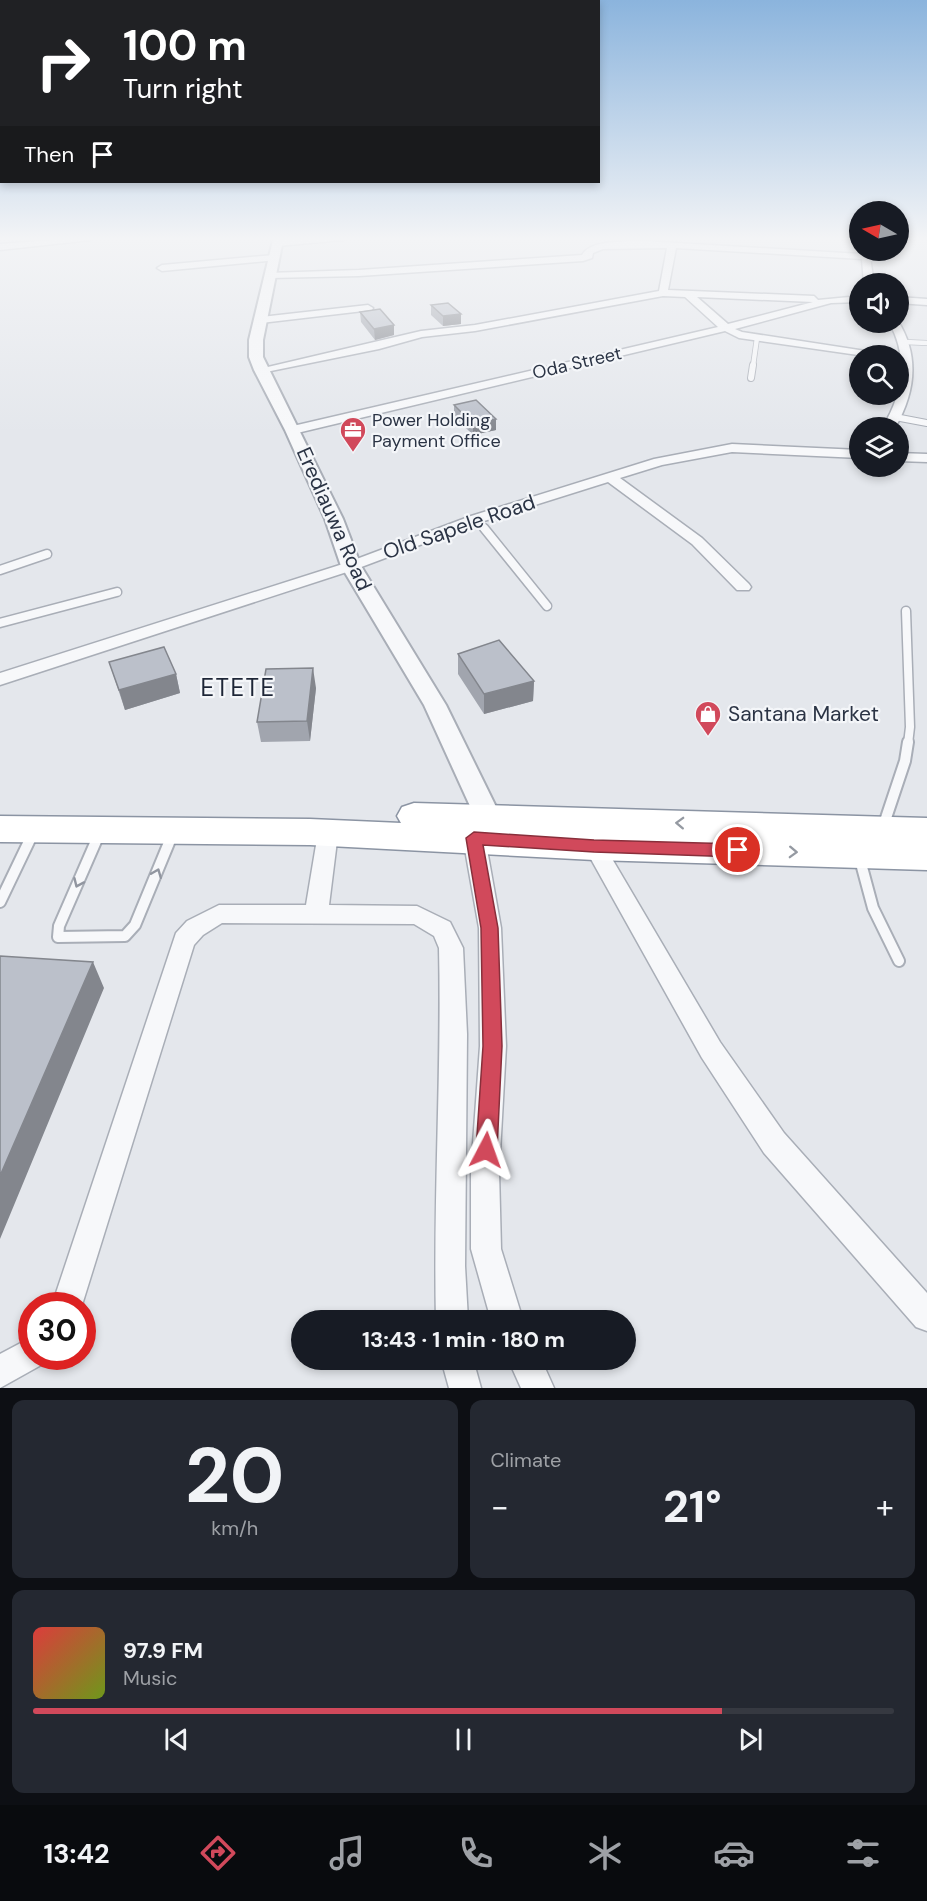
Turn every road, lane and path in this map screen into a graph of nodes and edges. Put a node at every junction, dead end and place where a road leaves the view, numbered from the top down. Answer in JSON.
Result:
{"nodes":[{"id":1,"x":264,"y":305,"type":"edge"},
{"id":2,"x":592,"y":305,"type":"edge"},
{"id":3,"x":699,"y":305,"type":"edge"},
{"id":4,"x":813,"y":305,"type":"edge"},
{"id":5,"x":368,"y":308,"type":"edge"},
{"id":6,"x":261,"y":320,"type":"junction"},
{"id":7,"x":726,"y":328,"type":"junction"},
{"id":8,"x":900,"y":333,"type":"edge"},
{"id":9,"x":757,"y":338,"type":"junction"},
{"id":10,"x":905,"y":342,"type":"junction"},
{"id":11,"x":927,"y":343,"type":"edge"},
{"id":12,"x":905,"y":345,"type":"edge"},
{"id":13,"x":849,"y":350,"type":"edge"},
{"id":14,"x":261,"y":370,"type":"junction"},
{"id":15,"x":751,"y":378,"type":"dead end"},
{"id":16,"x":909,"y":422,"type":"edge"},
{"id":17,"x":927,"y":423,"type":"edge"},
{"id":18,"x":293,"y":430,"type":"junction"},
{"id":19,"x":849,"y":453,"type":"edge"},
{"id":20,"x":909,"y":457,"type":"edge"},
{"id":21,"x":927,"y":458,"type":"edge"},
{"id":22,"x":610,"y":477,"type":"junction"},
{"id":23,"x":476,"y":519,"type":"junction"},
{"id":24,"x":47,"y":554,"type":"dead end"},
{"id":25,"x":351,"y":566,"type":"junction"},
{"id":26,"x":0,"y":570,"type":"edge"},
{"id":27,"x":743,"y":587,"type":"dead end"},
{"id":28,"x":117,"y":592,"type":"dead end"},
{"id":29,"x":547,"y":606,"type":"dead end"},
{"id":30,"x":906,"y":611,"type":"dead end"},
{"id":31,"x":0,"y":623,"type":"edge"},
{"id":32,"x":0,"y":679,"type":"edge"},
{"id":33,"x":0,"y":813,"type":"edge"},
{"id":34,"x":481,"y":828,"type":"junction"},
{"id":35,"x":0,"y":829,"type":"edge"},
{"id":36,"x":36,"y":829,"type":"junction"},
{"id":37,"x":101,"y":830,"type":"junction"},
{"id":38,"x":882,"y":830,"type":"junction"},
{"id":39,"x":174,"y":831,"type":"junction"},
{"id":40,"x":927,"y":831,"type":"edge"},
{"id":41,"x":328,"y":833,"type":"junction"},
{"id":42,"x":594,"y":846,"type":"junction"},
{"id":43,"x":858,"y":854,"type":"junction"},
{"id":44,"x":927,"y":856,"type":"edge"},
{"id":45,"x":0,"y":902,"type":"edge"},
{"id":46,"x":316,"y":914,"type":"junction"},
{"id":47,"x":899,"y":962,"type":"dead end"},
{"id":48,"x":71,"y":1292,"type":"edge"},
{"id":49,"x":452,"y":1310,"type":"edge"},
{"id":50,"x":504,"y":1310,"type":"edge"},
{"id":51,"x":927,"y":1316,"type":"edge"},
{"id":52,"x":18,"y":1361,"type":"edge"},
{"id":53,"x":460,"y":1370,"type":"edge"},
{"id":54,"x":529,"y":1370,"type":"edge"},
{"id":55,"x":0,"y":1372,"type":"edge"},
{"id":56,"x":465,"y":1388,"type":"edge"},
{"id":57,"x":538,"y":1388,"type":"edge"}],
"edges":[{"from":1,"to":6,"type":"street","name":"Erediauwa Road"},
{"from":2,"to":14,"type":"street"},
{"from":3,"to":7,"type":"street"},
{"from":4,"to":7,"type":"street","name":"Oda Street"},
{"from":5,"to":6,"type":"street"},
{"from":6,"to":14,"type":"street","name":"Erediauwa Road"},
{"from":7,"to":9,"type":"street"},
{"from":7,"to":18,"type":"street","name":"Oda Street"},
{"from":8,"to":10,"type":"street"},
{"from":9,"to":13,"type":"street"},
{"from":9,"to":15,"type":"lane"},
{"from":10,"to":11,"type":"lane"},
{"from":10,"to":12,"type":"street"},
{"from":14,"to":18,"type":"street","name":"Erediauwa Road"},
{"from":16,"to":17,"type":"lane"},
{"from":18,"to":25,"type":"street","name":"Erediauwa Road"},
{"from":19,"to":22,"type":"street","name":"Old Sapele Road"},
{"from":20,"to":21,"type":"street"},
{"from":22,"to":23,"type":"street","name":"Old Sapele Road"},
{"from":22,"to":27,"type":"street"},
{"from":23,"to":25,"type":"street","name":"Old Sapele Road"},
{"from":23,"to":29,"type":"lane"},
{"from":24,"to":26,"type":"lane"},
{"from":25,"to":32,"type":"street","name":"Old Sapele Road"},
{"from":25,"to":34,"type":"street","name":"Erediauwa Road"},
{"from":28,"to":31,"type":"lane"},
{"from":30,"to":38,"type":"lane"},
{"from":33,"to":34,"type":"highway"},
{"from":38,"to":34,"type":"highway","one_way":true},
{"from":34,"to":41,"type":"highway"},
{"from":34,"to":42,"type":"highway"},
{"from":34,"to":50,"type":"street"},
{"from":35,"to":36,"type":"highway"},
{"from":36,"to":37,"type":"highway"},
{"from":36,"to":45,"type":"lane"},
{"from":37,"to":39,"type":"highway"},
{"from":37,"to":39,"type":"lane","one_way":true},
{"from":38,"to":40,"type":"highway"},
{"from":39,"to":41,"type":"highway"},
{"from":41,"to":46,"type":"street"},
{"from":42,"to":43,"type":"highway","one_way":true},
{"from":42,"to":51,"type":"street"},
{"from":43,"to":44,"type":"highway"},
{"from":43,"to":47,"type":"lane"},
{"from":46,"to":48,"type":"street"},
{"from":46,"to":49,"type":"street"},
{"from":52,"to":55,"type":"street"},
{"from":53,"to":56,"type":"street"},
{"from":54,"to":57,"type":"street"}]}
